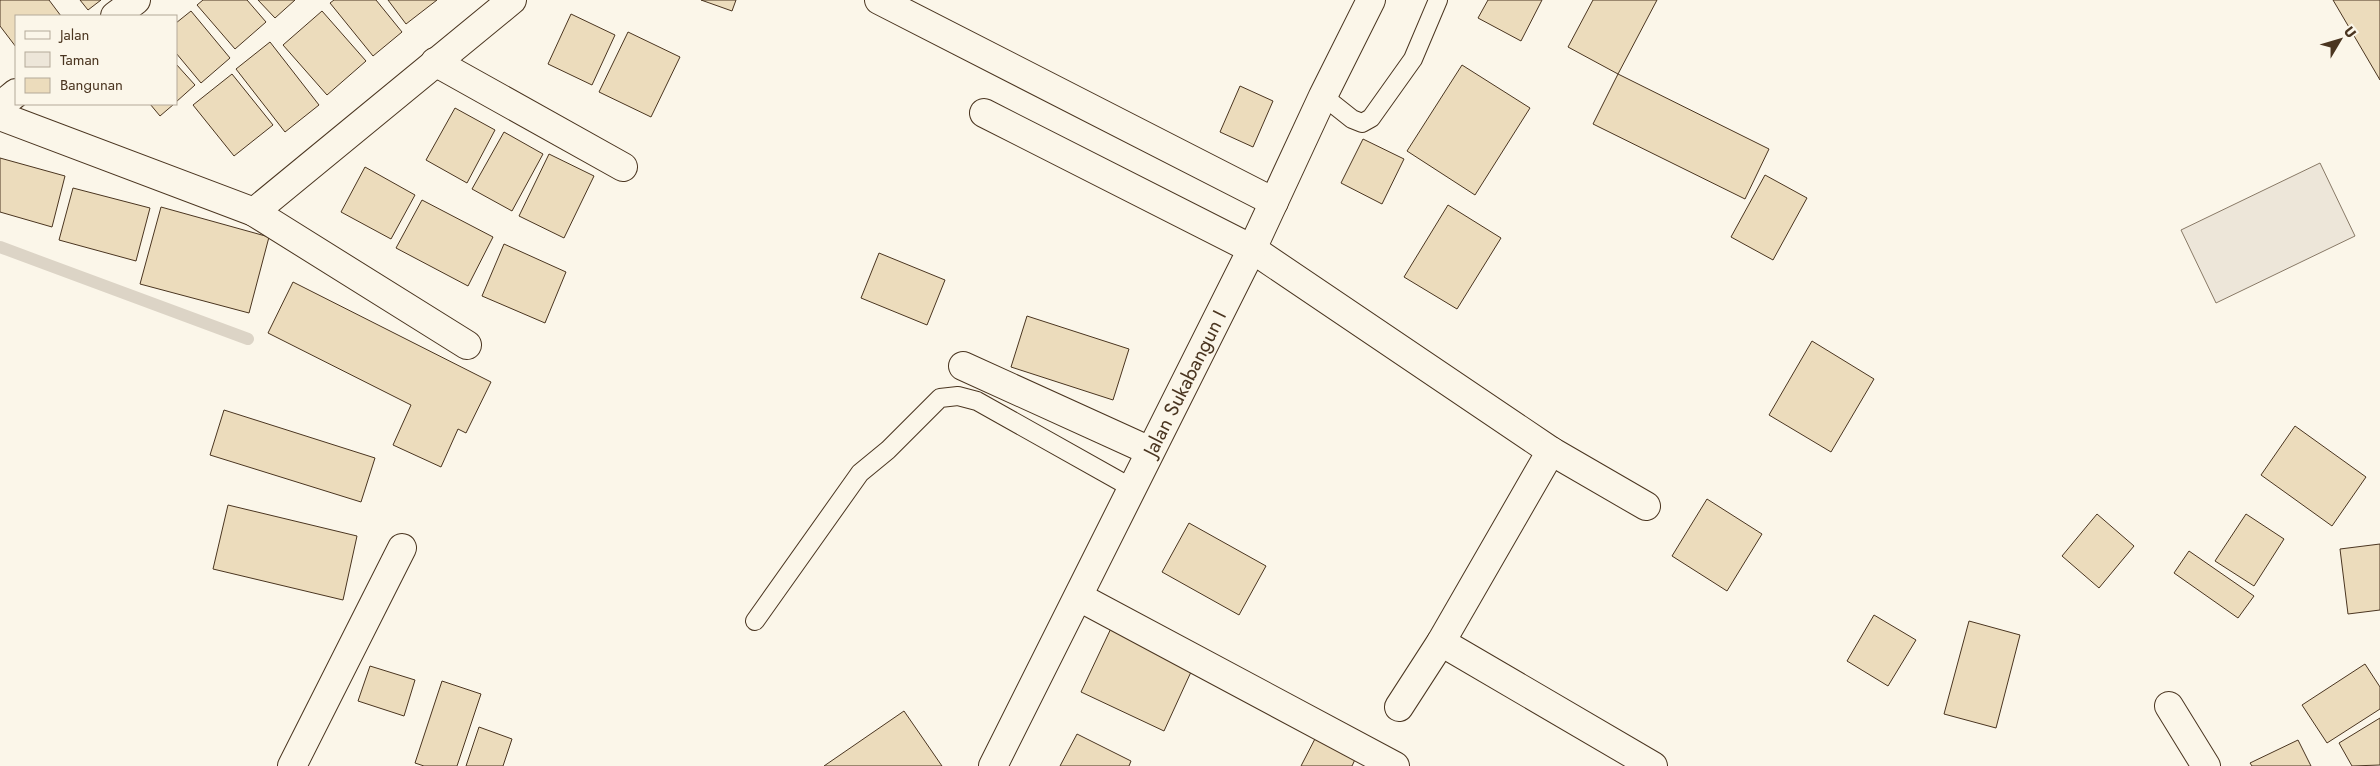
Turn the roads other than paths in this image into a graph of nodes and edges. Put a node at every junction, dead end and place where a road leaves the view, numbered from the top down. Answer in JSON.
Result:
{"nodes":[{"id":1,"x":136,"y":0,"type":"edge"},
{"id":2,"x":512,"y":0,"type":"edge"},
{"id":3,"x":879,"y":0,"type":"edge"},
{"id":4,"x":1371,"y":0,"type":"edge"},
{"id":5,"x":1438,"y":0,"type":"edge"},
{"id":6,"x":116,"y":15,"type":"edge"},
{"id":7,"x":435,"y":62,"type":"junction"},
{"id":8,"x":15,"y":95,"type":"edge"},
{"id":9,"x":1323,"y":96,"type":"junction"},
{"id":10,"x":0,"y":106,"type":"edge"},
{"id":11,"x":984,"y":114,"type":"dead end"},
{"id":12,"x":0,"y":116,"type":"edge"},
{"id":13,"x":623,"y":167,"type":"dead end"},
{"id":14,"x":1274,"y":202,"type":"junction"},
{"id":15,"x":254,"y":212,"type":"junction"},
{"id":16,"x":1252,"y":249,"type":"junction"},
{"id":17,"x":467,"y":345,"type":"dead end"},
{"id":18,"x":963,"y":366,"type":"dead end"},
{"id":19,"x":1150,"y":451,"type":"junction"},
{"id":20,"x":1551,"y":451,"type":"junction"},
{"id":21,"x":1132,"y":488,"type":"junction"},
{"id":22,"x":1646,"y":506,"type":"dead end"},
{"id":23,"x":402,"y":548,"type":"dead end"},
{"id":24,"x":1080,"y":597,"type":"junction"},
{"id":25,"x":755,"y":621,"type":"dead end"},
{"id":26,"x":1441,"y":642,"type":"junction"},
{"id":27,"x":2169,"y":706,"type":"dead end"},
{"id":28,"x":1399,"y":707,"type":"dead end"},
{"id":29,"x":292,"y":766,"type":"edge"},
{"id":30,"x":993,"y":766,"type":"edge"},
{"id":31,"x":1394,"y":766,"type":"edge"},
{"id":32,"x":1653,"y":766,"type":"edge"},
{"id":33,"x":2206,"y":766,"type":"edge"}],
"edges":[{"from":1,"to":6,"type":"street"},
{"from":2,"to":7,"type":"street"},
{"from":3,"to":14,"type":"street"},
{"from":4,"to":9,"type":"street","name":"Jalan Sukabangun I"},
{"from":5,"to":9,"type":"lane"},
{"from":7,"to":13,"type":"street"},
{"from":7,"to":15,"type":"street"},
{"from":8,"to":10,"type":"street"},
{"from":9,"to":14,"type":"street","name":"Jalan Sukabangun I"},
{"from":11,"to":16,"type":"street"},
{"from":12,"to":15,"type":"street"},
{"from":14,"to":16,"type":"street","name":"Jalan Sukabangun I"},
{"from":15,"to":17,"type":"street"},
{"from":16,"to":19,"type":"street","name":"Jalan Sukabangun I"},
{"from":16,"to":20,"type":"street"},
{"from":18,"to":19,"type":"street"},
{"from":19,"to":21,"type":"street","name":"Jalan Sukabangun I"},
{"from":20,"to":22,"type":"street"},
{"from":20,"to":26,"type":"street"},
{"from":21,"to":24,"type":"street","name":"Jalan Sukabangun I"},
{"from":21,"to":25,"type":"lane"},
{"from":23,"to":29,"type":"street"},
{"from":24,"to":30,"type":"street","name":"Jalan Sukabangun I"},
{"from":24,"to":31,"type":"street"},
{"from":26,"to":28,"type":"street"},
{"from":26,"to":32,"type":"street"},
{"from":27,"to":33,"type":"street"}]}
